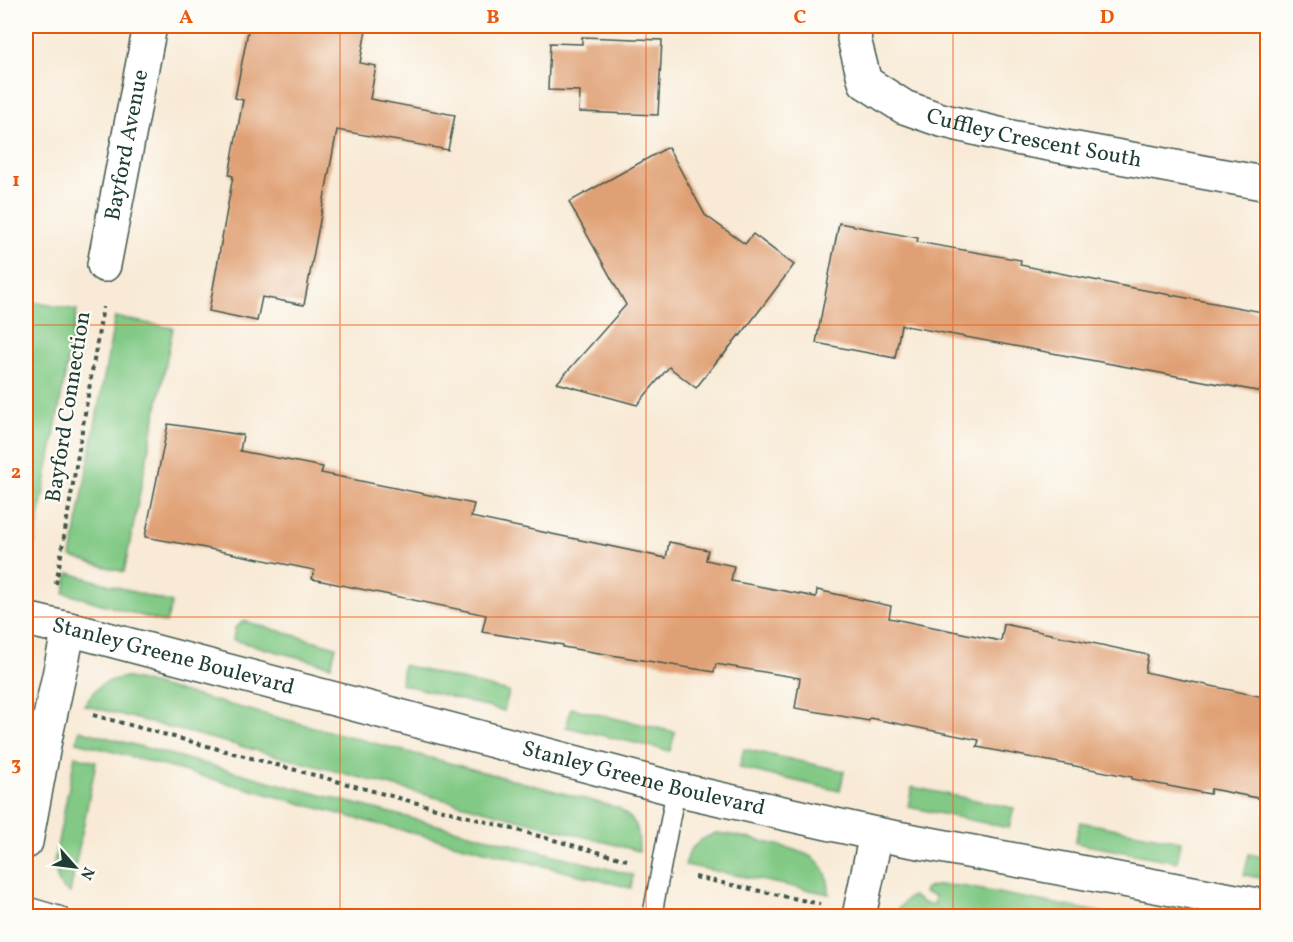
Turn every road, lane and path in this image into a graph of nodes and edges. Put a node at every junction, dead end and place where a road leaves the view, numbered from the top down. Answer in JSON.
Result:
{"nodes":[{"id":1,"x":150,"y":26,"type":"edge"},
{"id":2,"x":856,"y":26,"type":"edge"},
{"id":3,"x":1268,"y":184,"type":"edge"},
{"id":4,"x":104,"y":265,"type":"joint"},
{"id":5,"x":48,"y":624,"type":"edge"},
{"id":6,"x":92,"y":715,"type":"dead end"},
{"id":7,"x":676,"y":789,"type":"junction"},
{"id":8,"x":876,"y":834,"type":"junction"},
{"id":9,"x":26,"y":842,"type":"edge"},
{"id":10,"x":660,"y":869,"type":"junction"},
{"id":11,"x":26,"y":906,"type":"edge"},
{"id":12,"x":1268,"y":907,"type":"edge"},
{"id":13,"x":859,"y":915,"type":"edge"},
{"id":14,"x":60,"y":916,"type":"edge"},
{"id":15,"x":652,"y":916,"type":"edge"}],
"edges":[{"from":1,"to":4,"type":"street","name":"Bayford Avenue"},
{"from":2,"to":3,"type":"street","name":"Cuffley Crescent South"},
{"from":4,"to":5,"type":"path","name":"Bayford Connection"},
{"from":5,"to":7,"type":"street","name":"Stanley Greene Boulevard"},
{"from":5,"to":9,"type":"street"},
{"from":6,"to":10,"type":"path"},
{"from":7,"to":8,"type":"street","name":"Stanley Greene Boulevard"},
{"from":7,"to":10,"type":"lane"},
{"from":8,"to":12,"type":"street","name":"Stanley Greene Boulevard"},
{"from":8,"to":13,"type":"street"},
{"from":10,"to":13,"type":"path"},
{"from":10,"to":15,"type":"lane"},
{"from":11,"to":14,"type":"lane"}]}
